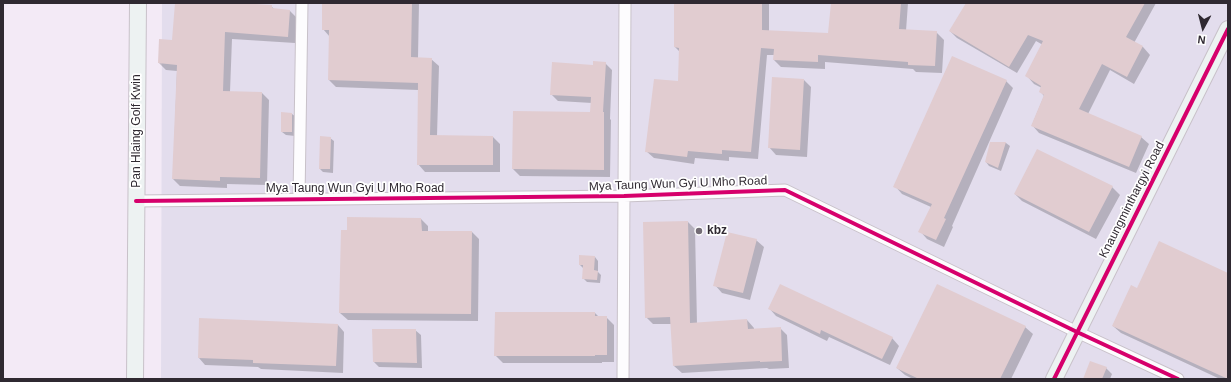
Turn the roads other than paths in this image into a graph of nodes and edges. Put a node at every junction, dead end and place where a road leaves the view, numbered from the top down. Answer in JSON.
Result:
{"nodes":[{"id":1,"x":138,"y":3,"type":"edge"},
{"id":2,"x":302,"y":3,"type":"edge"},
{"id":3,"x":625,"y":3,"type":"edge"},
{"id":4,"x":1228,"y":29,"type":"edge"},
{"id":5,"x":624,"y":196,"type":"junction"},
{"id":6,"x":299,"y":199,"type":"junction"},
{"id":7,"x":136,"y":200,"type":"junction"},
{"id":8,"x":1077,"y":332,"type":"junction"},
{"id":9,"x":135,"y":379,"type":"edge"},
{"id":10,"x":623,"y":379,"type":"edge"},
{"id":11,"x":1054,"y":379,"type":"edge"},
{"id":12,"x":1178,"y":379,"type":"edge"}],
"edges":[{"from":1,"to":7,"type":"street","name":"Pan Hlaing Golf Kwin"},
{"from":2,"to":6,"type":"street"},
{"from":3,"to":5,"type":"street"},
{"from":4,"to":8,"type":"street","name":"Knaungminthargyi Road"},
{"from":5,"to":6,"type":"street","name":"Mya Taung Wun Gyi U Mho Road"},
{"from":5,"to":8,"type":"street","name":"Mya Taung Wun Gyi U Mho Road"},
{"from":5,"to":10,"type":"street"},
{"from":6,"to":7,"type":"street","name":"Mya Taung Wun Gyi U Mho Road"},
{"from":7,"to":9,"type":"street","name":"Pan Hlaing Golf Kwin"},
{"from":8,"to":11,"type":"street","name":"Knaungminthargyi Road"},
{"from":8,"to":12,"type":"street","name":"Mya Taung Wun Gyi U Mho Road"}]}
